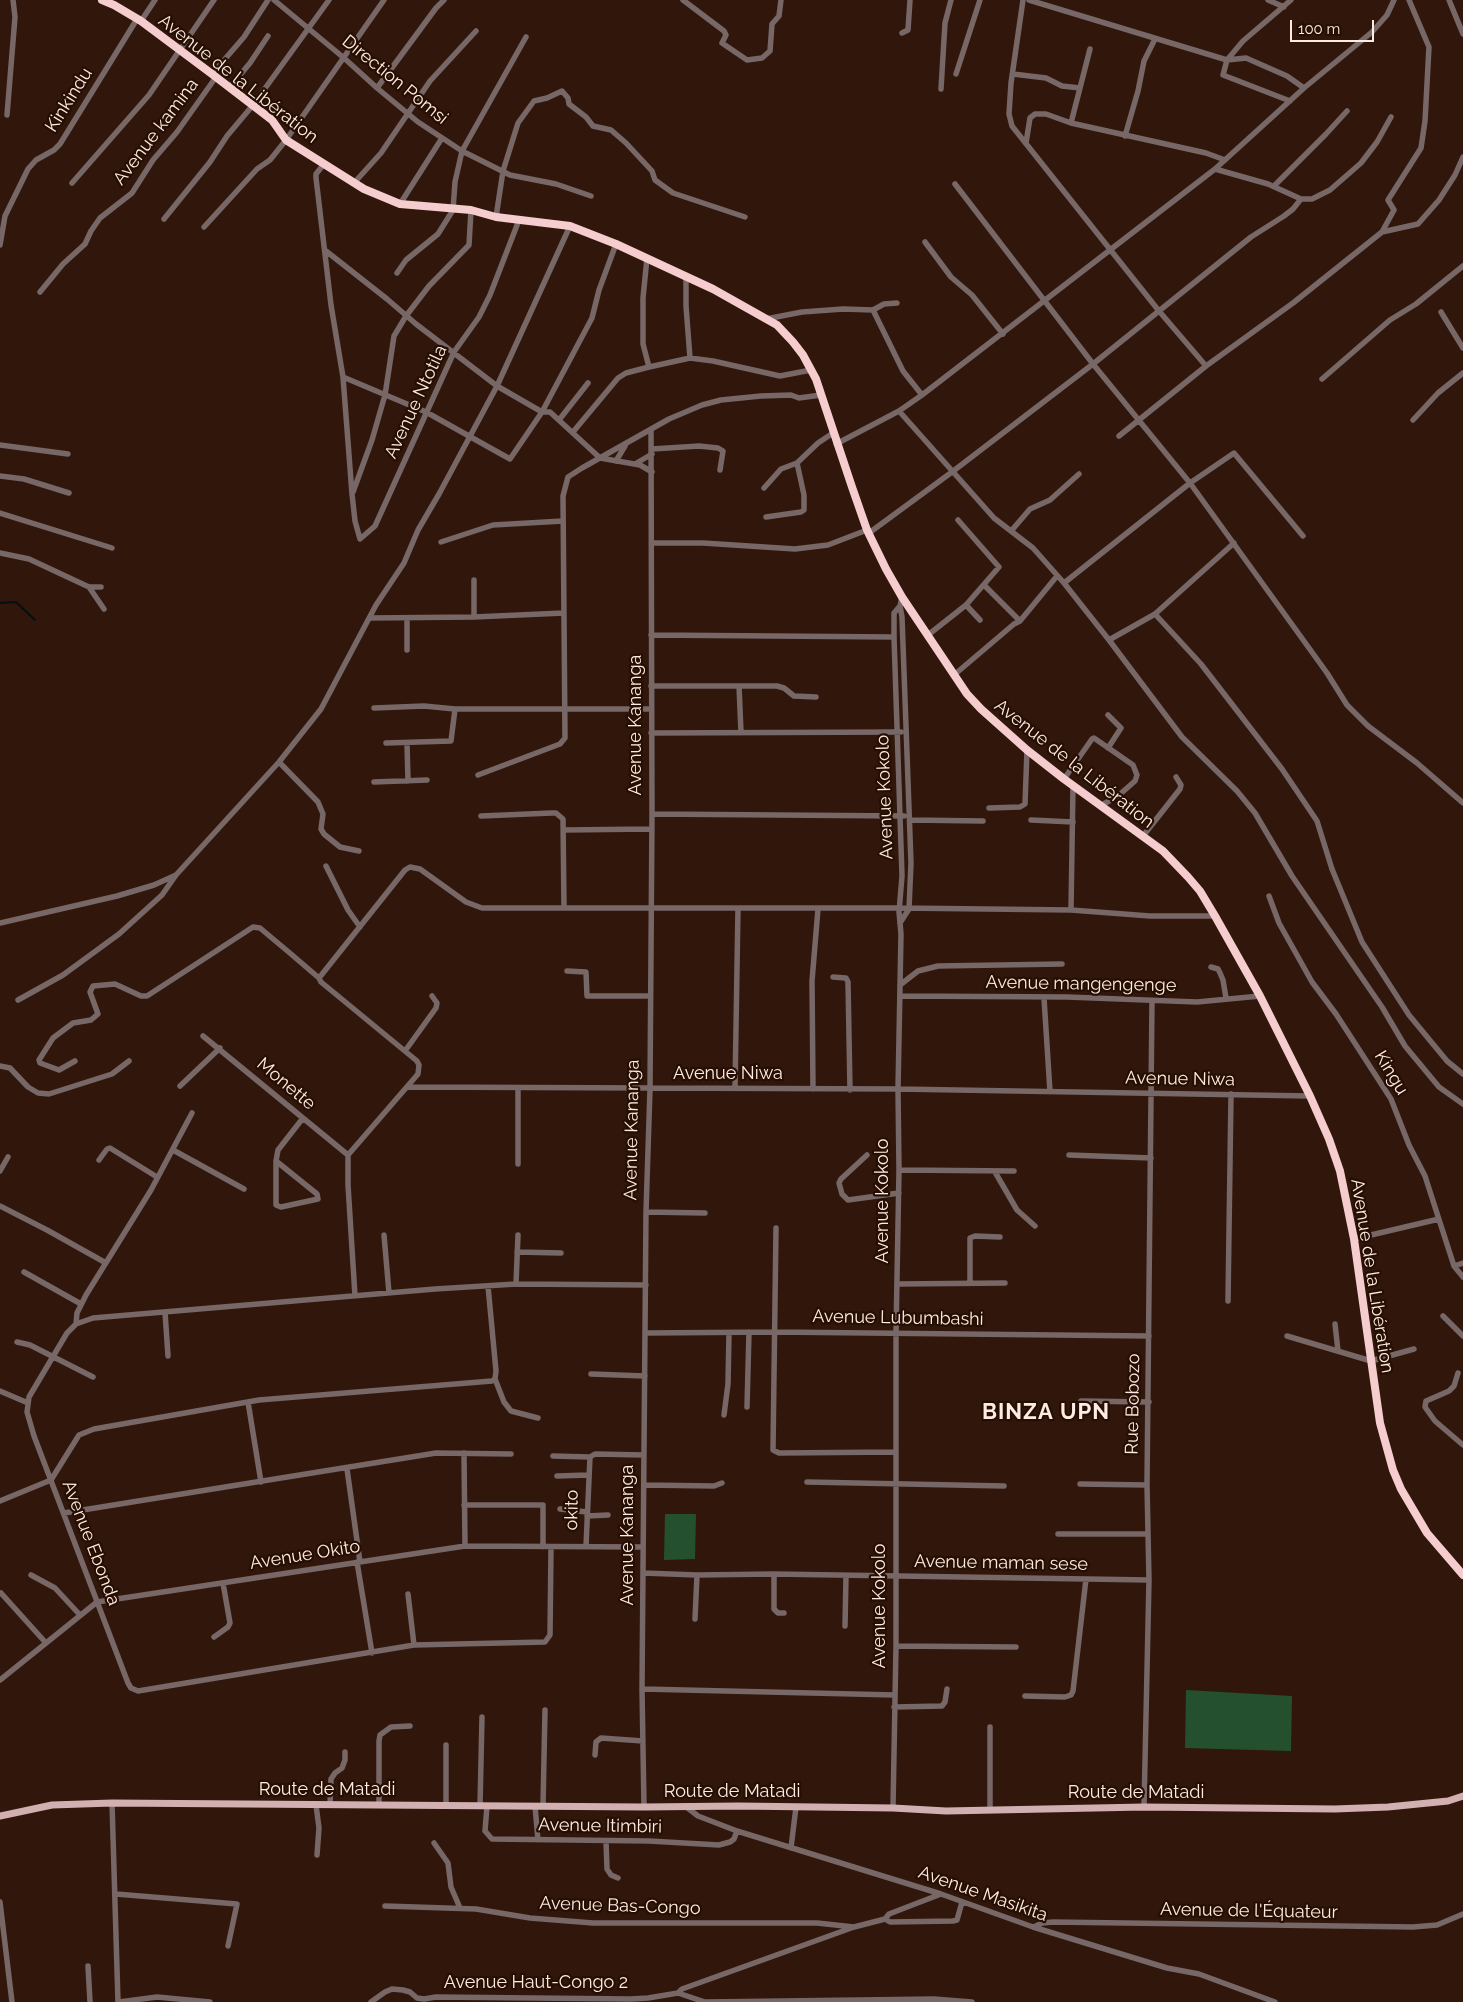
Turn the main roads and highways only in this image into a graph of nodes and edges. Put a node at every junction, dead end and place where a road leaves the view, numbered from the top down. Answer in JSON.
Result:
{"nodes":[{"id":1,"x":105,"y":0,"type":"edge"},
{"id":2,"x":1463,"y":1575,"type":"edge"},
{"id":3,"x":1463,"y":1796,"type":"edge"},
{"id":4,"x":0,"y":1816,"type":"edge"}],
"edges":[{"from":1,"to":2,"type":"highway","name":"Avenue de la Libération"},
{"from":3,"to":4,"type":"main road","name":"Route de Matadi"}]}
